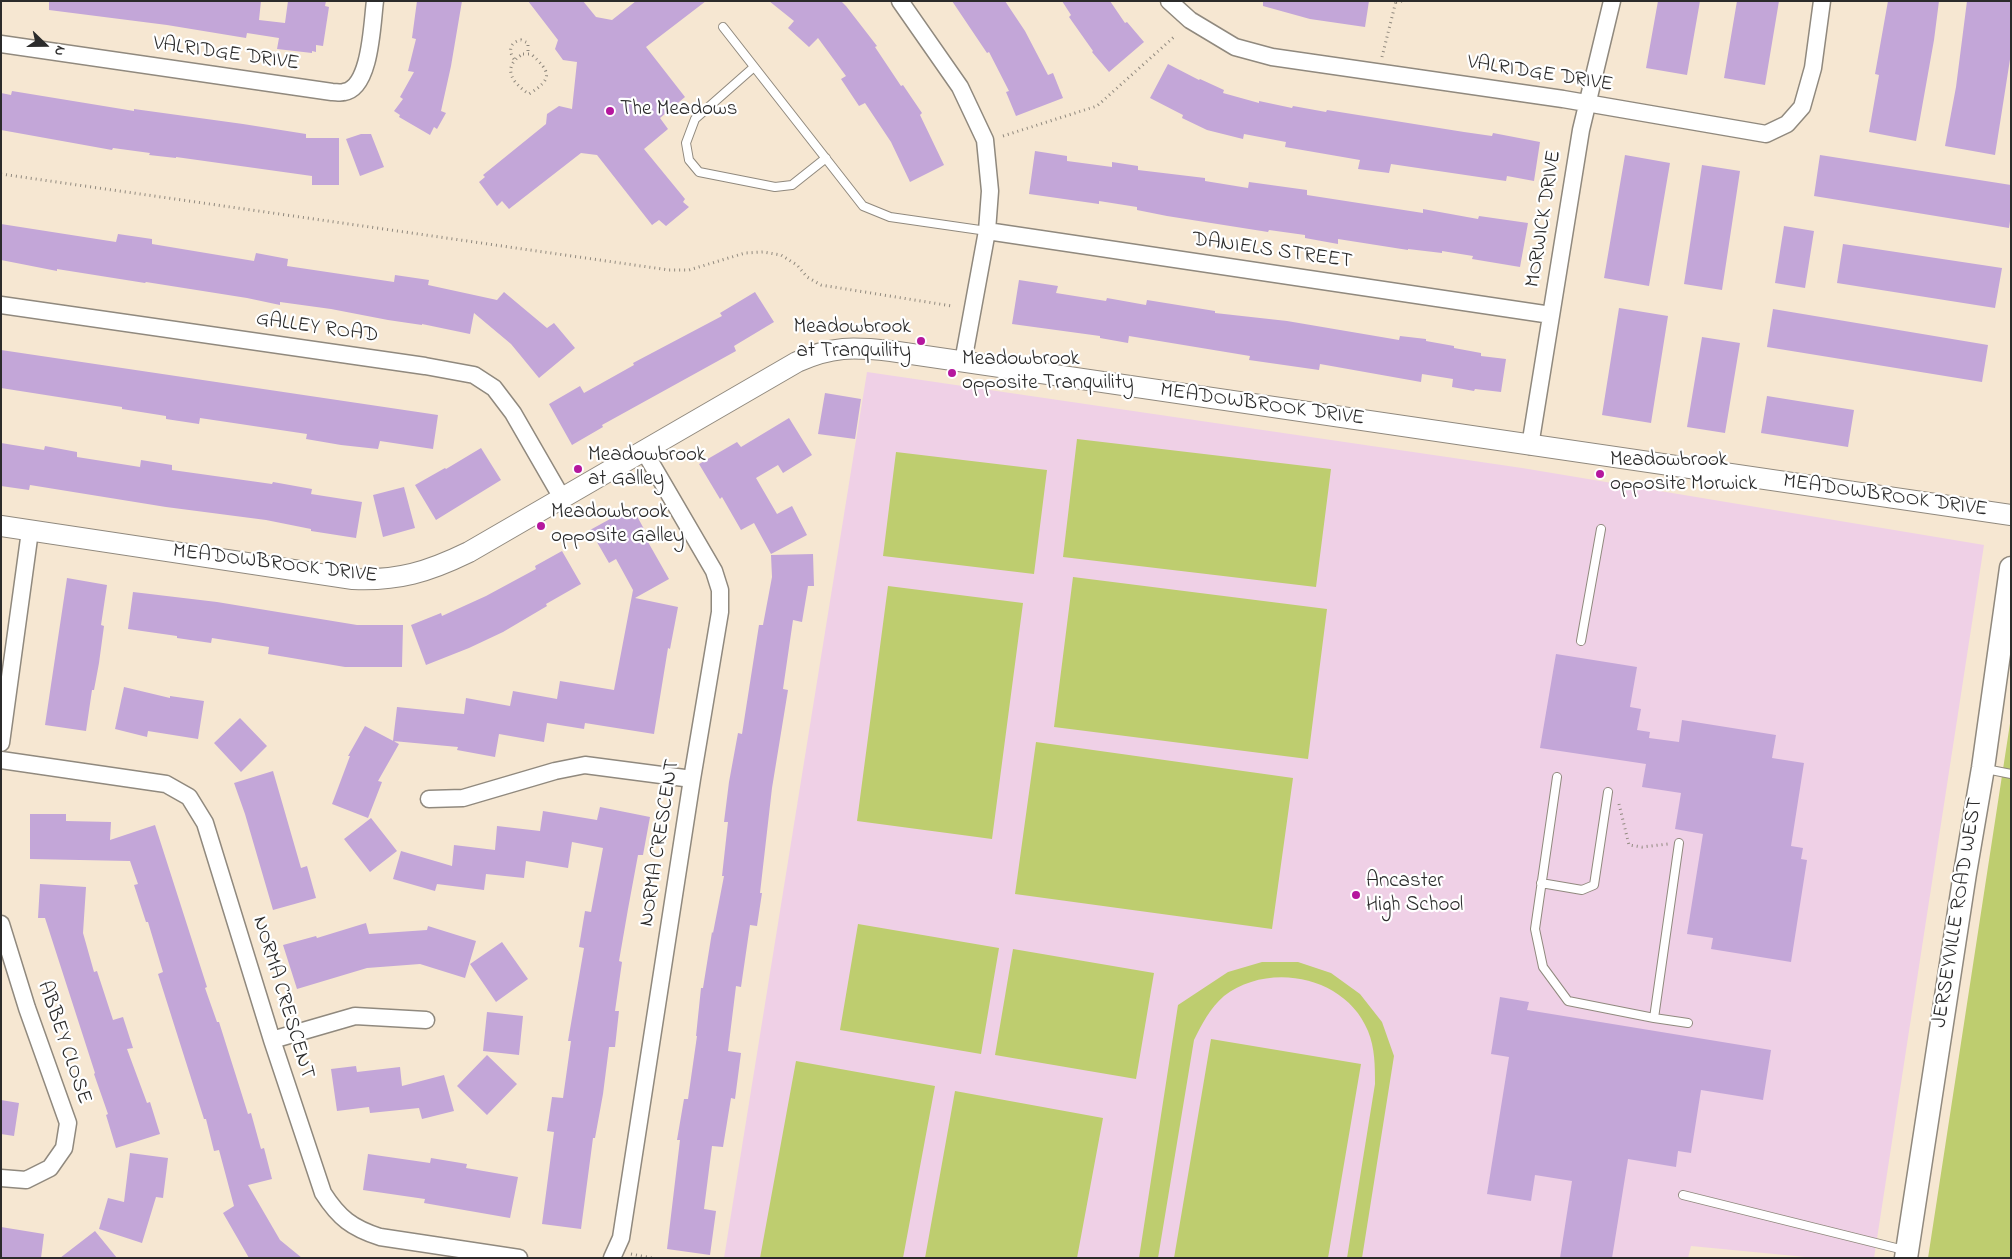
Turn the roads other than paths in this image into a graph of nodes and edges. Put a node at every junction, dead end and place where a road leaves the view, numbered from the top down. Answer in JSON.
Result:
{"nodes":[{"id":1,"x":375,"y":1,"type":"edge"},
{"id":2,"x":900,"y":1,"type":"edge"},
{"id":3,"x":1170,"y":1,"type":"edge"},
{"id":4,"x":1612,"y":1,"type":"edge"},
{"id":5,"x":1822,"y":1,"type":"edge"},
{"id":6,"x":723,"y":27,"type":"dead end"},
{"id":7,"x":1,"y":44,"type":"edge"},
{"id":8,"x":754,"y":67,"type":"junction"},
{"id":9,"x":1586,"y":104,"type":"junction"},
{"id":10,"x":826,"y":158,"type":"junction"},
{"id":11,"x":987,"y":231,"type":"junction"},
{"id":12,"x":1,"y":306,"type":"edge"},
{"id":13,"x":1551,"y":315,"type":"junction"},
{"id":14,"x":963,"y":362,"type":"junction"},
{"id":15,"x":1530,"y":446,"type":"junction"},
{"id":16,"x":644,"y":451,"type":"junction"},
{"id":17,"x":562,"y":498,"type":"junction"},
{"id":18,"x":2011,"y":515,"type":"edge"},
{"id":19,"x":1,"y":526,"type":"edge"},
{"id":20,"x":1601,"y":529,"type":"dead end"},
{"id":21,"x":30,"y":531,"type":"junction"},
{"id":22,"x":2011,"y":568,"type":"edge"},
{"id":23,"x":1581,"y":641,"type":"dead end"},
{"id":24,"x":1,"y":743,"type":"edge"},
{"id":25,"x":1,"y":760,"type":"edge"},
{"id":26,"x":1983,"y":768,"type":"junction"},
{"id":27,"x":2011,"y":774,"type":"edge"},
{"id":28,"x":1557,"y":777,"type":"dead end"},
{"id":29,"x":692,"y":779,"type":"junction"},
{"id":30,"x":1608,"y":792,"type":"dead end"},
{"id":31,"x":429,"y":799,"type":"dead end"},
{"id":32,"x":1679,"y":843,"type":"road end"},
{"id":33,"x":1542,"y":883,"type":"junction"},
{"id":34,"x":3,"y":934,"type":"edge"},
{"id":35,"x":1654,"y":1018,"type":"junction"},
{"id":36,"x":426,"y":1020,"type":"dead end"},
{"id":37,"x":1688,"y":1023,"type":"dead end"},
{"id":38,"x":272,"y":1040,"type":"junction"},
{"id":39,"x":1,"y":1178,"type":"edge"},
{"id":40,"x":1683,"y":1195,"type":"dead end"},
{"id":41,"x":614,"y":1254,"type":"edge"},
{"id":42,"x":1906,"y":1254,"type":"edge"},
{"id":43,"x":518,"y":1258,"type":"edge"}],
"edges":[{"from":1,"to":7,"type":"street","name":"VALRIDGE DRIVE"},
{"from":2,"to":11,"type":"street"},
{"from":3,"to":9,"type":"street","name":"VALRIDGE DRIVE"},
{"from":4,"to":9,"type":"street","name":"MORWICK DRIVE"},
{"from":5,"to":9,"type":"street","name":"VALRIDGE DRIVE"},
{"from":6,"to":8,"type":"lane"},
{"from":8,"to":10,"type":"lane"},
{"from":8,"to":10,"type":"lane"},
{"from":9,"to":13,"type":"street","name":"MORWICK DRIVE"},
{"from":10,"to":11,"type":"lane"},
{"from":11,"to":13,"type":"street","name":"DANIELS STREET"},
{"from":11,"to":14,"type":"street"},
{"from":12,"to":17,"type":"street","name":"GALLEY ROAD"},
{"from":13,"to":15,"type":"street","name":"MORWICK DRIVE"},
{"from":14,"to":15,"type":"street","name":"MEADOWBROOK DRIVE"},
{"from":14,"to":16,"type":"street","name":"MEADOWBROOK DRIVE"},
{"from":15,"to":18,"type":"street","name":"MEADOWBROOK DRIVE"},
{"from":16,"to":17,"type":"street","name":"MEADOWBROOK DRIVE"},
{"from":16,"to":29,"type":"street","name":"NORMA CRESCENT"},
{"from":17,"to":21,"type":"street","name":"MEADOWBROOK DRIVE"},
{"from":19,"to":21,"type":"street","name":"MEADOWBROOK DRIVE"},
{"from":20,"to":23,"type":"lane"},
{"from":21,"to":24,"type":"street"},
{"from":22,"to":26,"type":"main road","name":"JERSEYVILLE ROAD WEST"},
{"from":25,"to":38,"type":"street","name":"NORMA CRESCENT"},
{"from":26,"to":27,"type":"lane"},
{"from":26,"to":42,"type":"main road","name":"JERSEYVILLE ROAD WEST"},
{"from":28,"to":33,"type":"lane"},
{"from":29,"to":31,"type":"street"},
{"from":29,"to":41,"type":"street","name":"NORMA CRESCENT"},
{"from":30,"to":33,"type":"lane"},
{"from":32,"to":35,"type":"lane"},
{"from":33,"to":35,"type":"lane"},
{"from":34,"to":39,"type":"street","name":"ABBEY CLOSE"},
{"from":35,"to":37,"type":"lane"},
{"from":36,"to":38,"type":"street"},
{"from":38,"to":43,"type":"street","name":"NORMA CRESCENT"},
{"from":40,"to":42,"type":"lane"}]}
